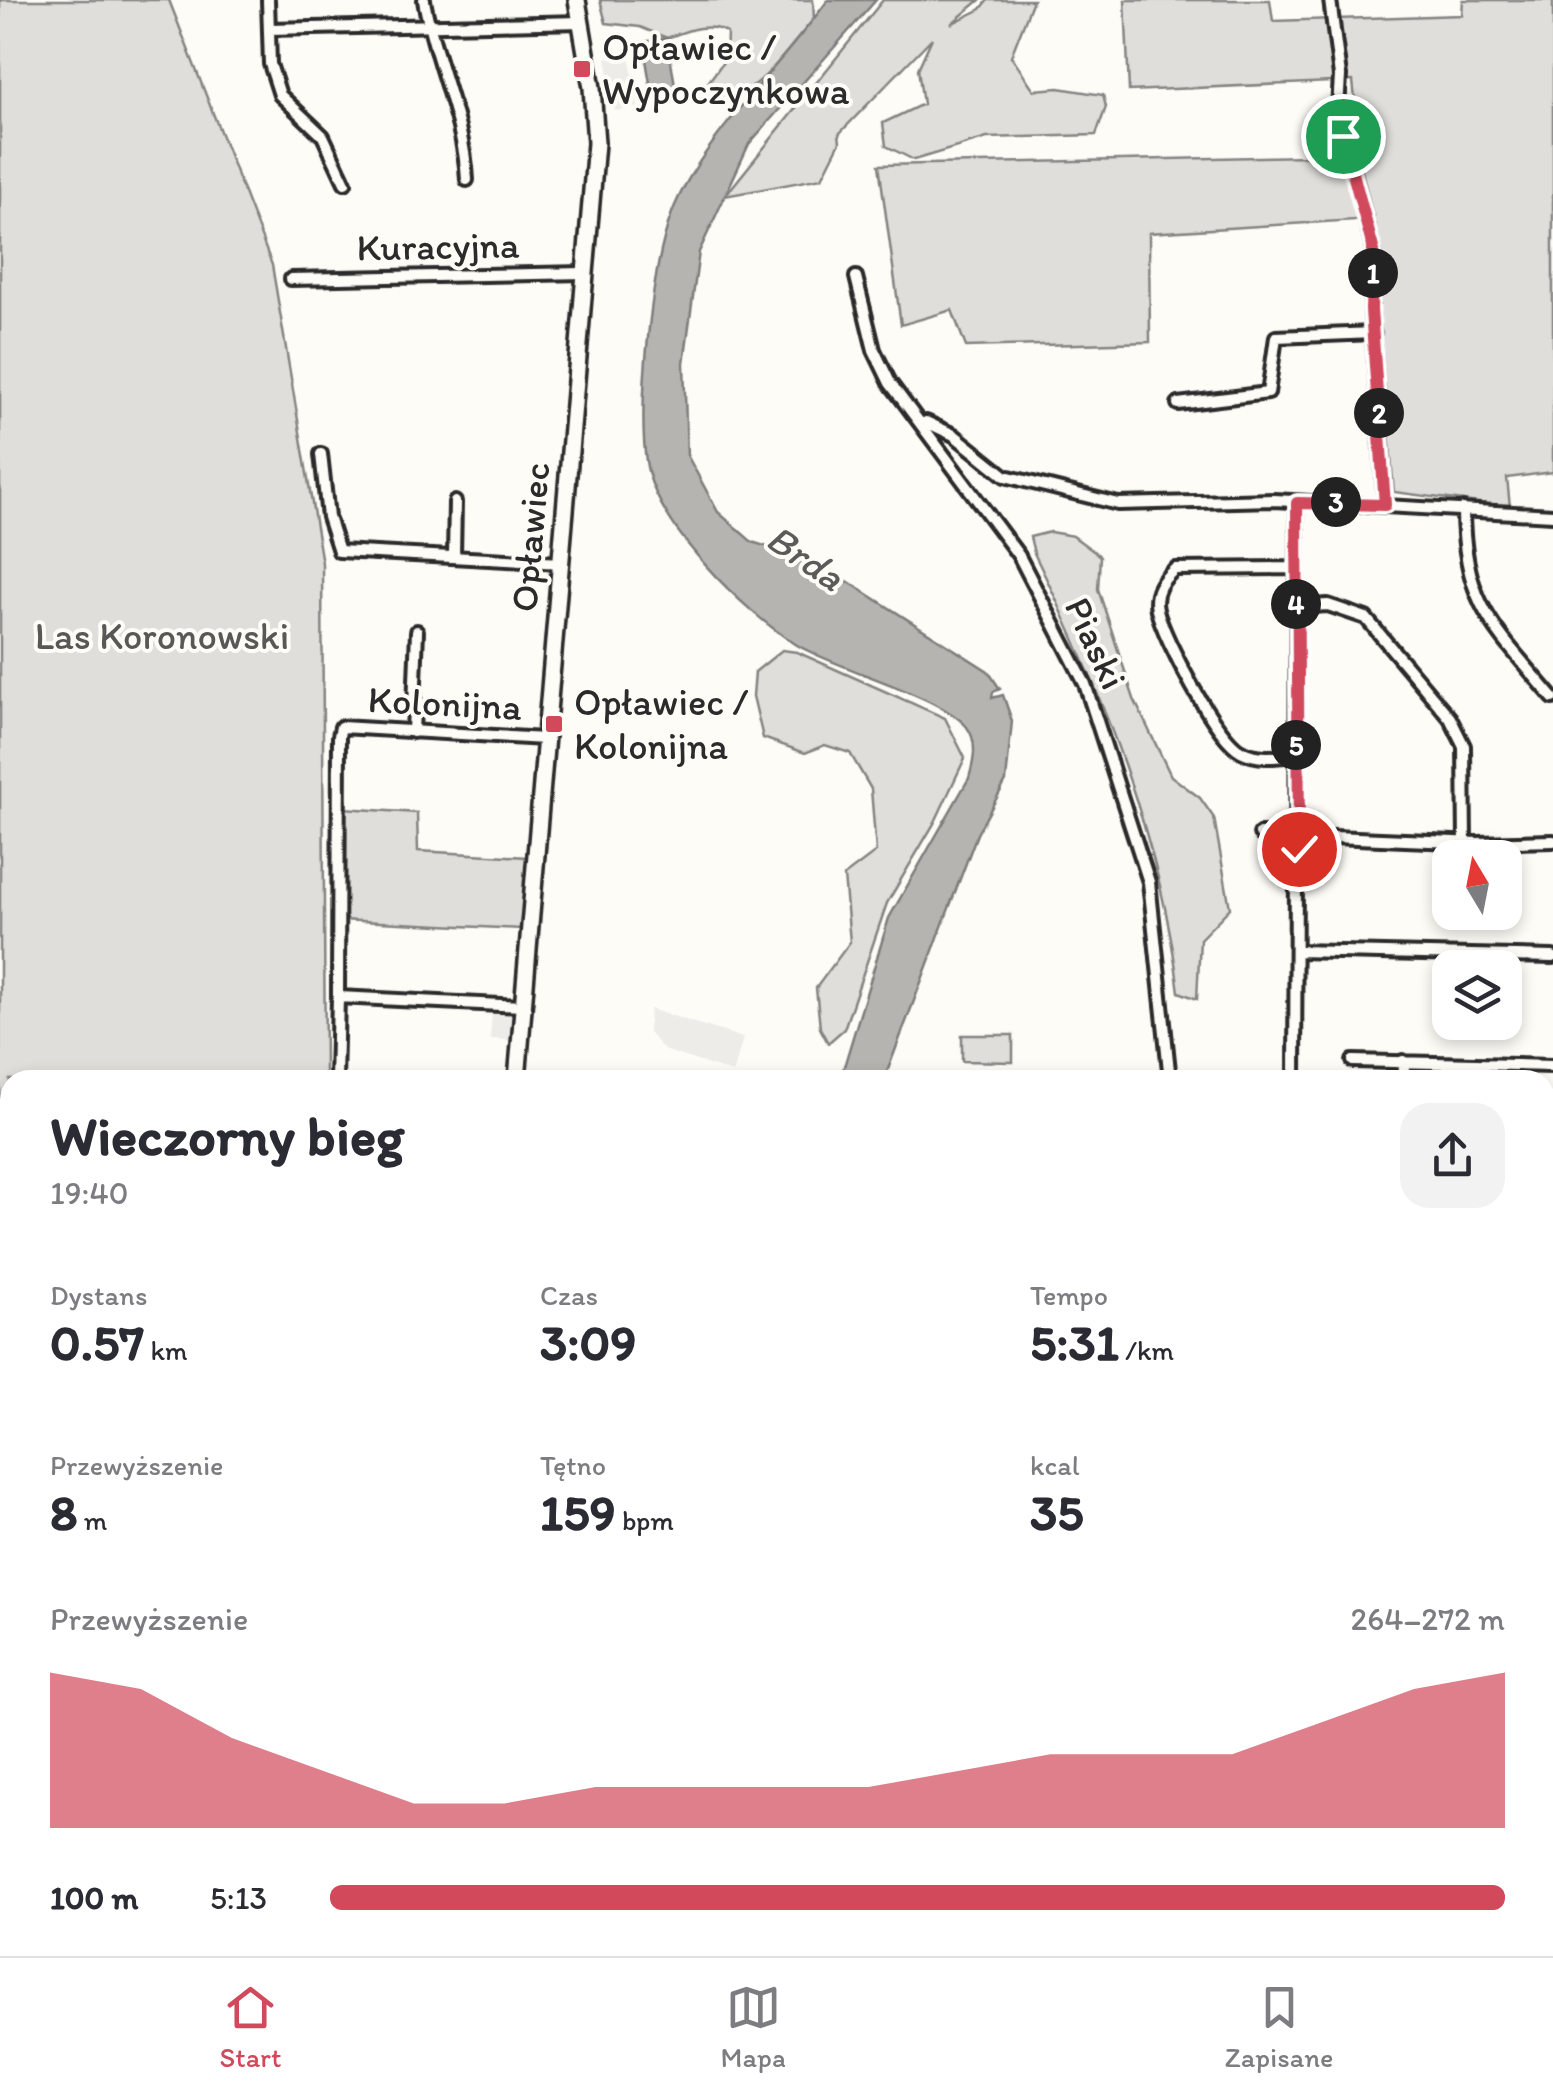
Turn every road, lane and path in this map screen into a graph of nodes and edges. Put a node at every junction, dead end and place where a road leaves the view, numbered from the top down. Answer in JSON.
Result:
{"nodes":[{"id":1,"x":268,"y":0,"type":"edge"},
{"id":2,"x":424,"y":0,"type":"edge"},
{"id":3,"x":577,"y":0,"type":"edge"},
{"id":4,"x":1330,"y":0,"type":"edge"},
{"id":5,"x":582,"y":22,"type":"junction"},
{"id":6,"x":428,"y":27,"type":"junction"},
{"id":7,"x":269,"y":29,"type":"junction"},
{"id":8,"x":467,"y":180,"type":"dead end"},
{"id":9,"x":345,"y":182,"type":"dead end"},
{"id":10,"x":585,"y":273,"type":"junction"},
{"id":11,"x":856,"y":277,"type":"dead end"},
{"id":12,"x":291,"y":279,"type":"dead end"},
{"id":13,"x":1374,"y":333,"type":"junction"},
{"id":14,"x":1178,"y":404,"type":"dead end"},
{"id":15,"x":922,"y":420,"type":"junction"},
{"id":16,"x":322,"y":454,"type":"dead end"},
{"id":17,"x":456,"y":502,"type":"dead end"},
{"id":18,"x":1297,"y":503,"type":"junction"},
{"id":19,"x":1385,"y":505,"type":"junction"},
{"id":20,"x":1463,"y":509,"type":"junction"},
{"id":21,"x":1553,"y":515,"type":"edge"},
{"id":22,"x":454,"y":556,"type":"junction"},
{"id":23,"x":560,"y":564,"type":"junction"},
{"id":24,"x":1297,"y":568,"type":"junction"},
{"id":25,"x":1296,"y":606,"type":"junction"},
{"id":26,"x":418,"y":631,"type":"dead end"},
{"id":27,"x":1553,"y":697,"type":"edge"},
{"id":28,"x":413,"y":732,"type":"junction"},
{"id":29,"x":545,"y":740,"type":"junction"},
{"id":30,"x":1296,"y":755,"type":"junction"},
{"id":31,"x":1260,"y":834,"type":"dead end"},
{"id":32,"x":1300,"y":835,"type":"junction"},
{"id":33,"x":1465,"y":840,"type":"edge"},
{"id":34,"x":1432,"y":841,"type":"edge"},
{"id":35,"x":1522,"y":842,"type":"edge"},
{"id":36,"x":1553,"y":842,"type":"edge"},
{"id":37,"x":1297,"y":951,"type":"junction"},
{"id":38,"x":1553,"y":957,"type":"edge"},
{"id":39,"x":338,"y":997,"type":"junction"},
{"id":40,"x":522,"y":1006,"type":"junction"},
{"id":41,"x":1353,"y":1061,"type":"dead end"},
{"id":42,"x":1403,"y":1061,"type":"junction"},
{"id":43,"x":1553,"y":1066,"type":"edge"},
{"id":44,"x":336,"y":1070,"type":"edge"},
{"id":45,"x":517,"y":1070,"type":"edge"},
{"id":46,"x":1169,"y":1070,"type":"edge"},
{"id":47,"x":1295,"y":1070,"type":"edge"},
{"id":48,"x":1404,"y":1070,"type":"edge"}],
"edges":[{"from":1,"to":7,"type":"street"},
{"from":2,"to":6,"type":"street"},
{"from":3,"to":5,"type":"street","name":"Opławiec"},
{"from":4,"to":13,"type":"street"},
{"from":5,"to":6,"type":"street"},
{"from":5,"to":10,"type":"street","name":"Opławiec"},
{"from":6,"to":7,"type":"street"},
{"from":6,"to":8,"type":"street"},
{"from":7,"to":9,"type":"street"},
{"from":10,"to":12,"type":"street","name":"Kuracyjna"},
{"from":10,"to":23,"type":"street","name":"Opławiec"},
{"from":11,"to":15,"type":"street","name":"Piaski"},
{"from":13,"to":14,"type":"street"},
{"from":13,"to":19,"type":"street"},
{"from":15,"to":18,"type":"street"},
{"from":15,"to":46,"type":"street","name":"Piaski"},
{"from":16,"to":22,"type":"street"},
{"from":17,"to":22,"type":"street"},
{"from":18,"to":19,"type":"street"},
{"from":18,"to":24,"type":"street"},
{"from":19,"to":20,"type":"street"},
{"from":20,"to":21,"type":"street"},
{"from":20,"to":27,"type":"street"},
{"from":22,"to":23,"type":"street"},
{"from":23,"to":29,"type":"street","name":"Opławiec"},
{"from":24,"to":25,"type":"street"},
{"from":24,"to":30,"type":"street"},
{"from":25,"to":30,"type":"street"},
{"from":25,"to":33,"type":"street"},
{"from":26,"to":28,"type":"street"},
{"from":28,"to":29,"type":"street","name":"Kolonijna"},
{"from":28,"to":39,"type":"street","name":"Kolonijna"},
{"from":29,"to":40,"type":"street","name":"Opławiec"},
{"from":30,"to":32,"type":"street"},
{"from":31,"to":32,"type":"street"},
{"from":32,"to":34,"type":"street"},
{"from":32,"to":37,"type":"street"},
{"from":35,"to":36,"type":"street"},
{"from":37,"to":38,"type":"street"},
{"from":37,"to":47,"type":"street"},
{"from":39,"to":40,"type":"street"},
{"from":39,"to":44,"type":"street"},
{"from":40,"to":45,"type":"street","name":"Opławiec"},
{"from":41,"to":42,"type":"street"},
{"from":42,"to":43,"type":"street"},
{"from":42,"to":48,"type":"street"}]}
